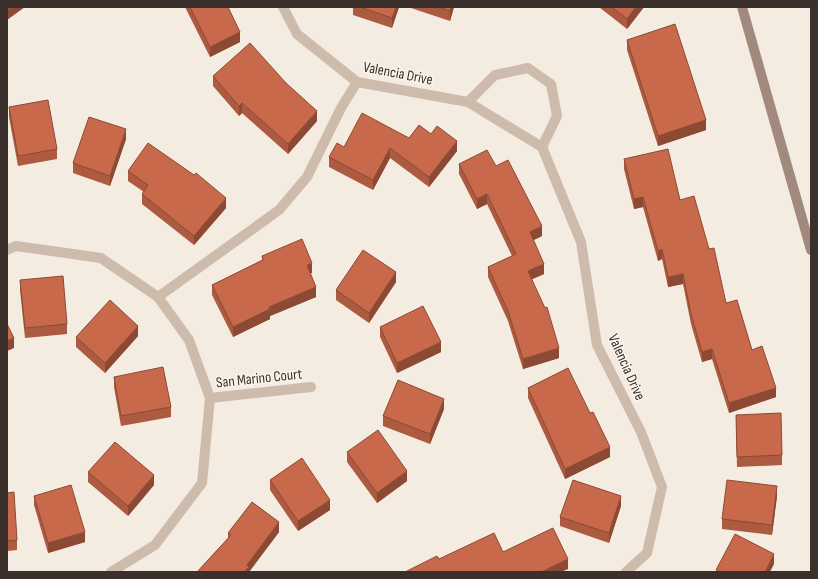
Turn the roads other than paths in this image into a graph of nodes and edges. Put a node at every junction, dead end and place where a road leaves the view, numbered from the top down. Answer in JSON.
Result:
{"nodes":[{"id":1,"x":284,"y":7,"type":"edge"},
{"id":2,"x":742,"y":7,"type":"edge"},
{"id":3,"x":357,"y":82,"type":"junction"},
{"id":4,"x":468,"y":102,"type":"junction"},
{"id":5,"x":542,"y":147,"type":"junction"},
{"id":6,"x":7,"y":250,"type":"edge"},
{"id":7,"x":811,"y":250,"type":"edge"},
{"id":8,"x":158,"y":297,"type":"junction"},
{"id":9,"x":311,"y":387,"type":"dead end"},
{"id":10,"x":210,"y":398,"type":"junction"},
{"id":11,"x":111,"y":572,"type":"edge"},
{"id":12,"x":626,"y":572,"type":"edge"}],
"edges":[{"from":1,"to":3,"type":"street","name":"Valencia Drive"},
{"from":2,"to":7,"type":"main road"},
{"from":3,"to":4,"type":"street","name":"Valencia Drive"},
{"from":3,"to":8,"type":"street"},
{"from":4,"to":5,"type":"street","name":"Valencia Drive"},
{"from":4,"to":5,"type":"street"},
{"from":5,"to":12,"type":"street","name":"Valencia Drive"},
{"from":6,"to":8,"type":"street"},
{"from":8,"to":10,"type":"street"},
{"from":9,"to":10,"type":"street","name":"San Marino Court"},
{"from":10,"to":11,"type":"street"}]}
